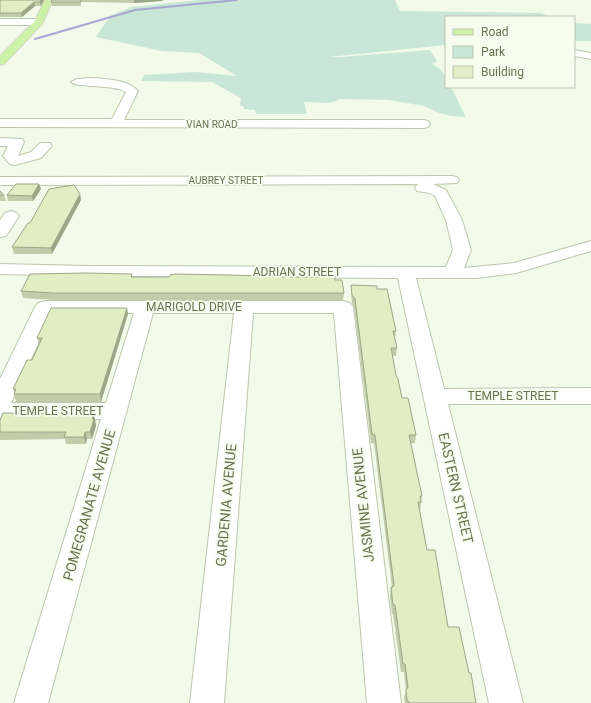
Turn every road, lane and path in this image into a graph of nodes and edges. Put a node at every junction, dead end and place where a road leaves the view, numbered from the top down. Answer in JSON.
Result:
{"nodes":[{"id":1,"x":49,"y":0,"type":"edge"},
{"id":2,"x":0,"y":22,"type":"edge"},
{"id":3,"x":39,"y":22,"type":"junction"},
{"id":4,"x":575,"y":53,"type":"edge"},
{"id":5,"x":591,"y":56,"type":"edge"},
{"id":6,"x":0,"y":62,"type":"edge"},
{"id":7,"x":77,"y":82,"type":"dead end"},
{"id":8,"x":0,"y":123,"type":"edge"},
{"id":9,"x":116,"y":124,"type":"junction"},
{"id":10,"x":424,"y":124,"type":"dead end"},
{"id":11,"x":0,"y":142,"type":"edge"},
{"id":12,"x":46,"y":146,"type":"dead end"},
{"id":13,"x":16,"y":161,"type":"junction"},
{"id":14,"x":452,"y":180,"type":"dead end"},
{"id":15,"x":0,"y":181,"type":"edge"},
{"id":16,"x":23,"y":181,"type":"junction"},
{"id":17,"x":422,"y":188,"type":"dead end"},
{"id":18,"x":11,"y":216,"type":"dead end"},
{"id":19,"x":0,"y":232,"type":"edge"},
{"id":20,"x":591,"y":246,"type":"edge"},
{"id":21,"x":0,"y":269,"type":"edge"},
{"id":22,"x":406,"y":273,"type":"junction"},
{"id":23,"x":453,"y":273,"type":"junction"},
{"id":24,"x":144,"y":307,"type":"junction"},
{"id":25,"x":244,"y":307,"type":"junction"},
{"id":26,"x":343,"y":307,"type":"joint"},
{"id":27,"x":591,"y":396,"type":"edge"},
{"id":28,"x":434,"y":397,"type":"junction"},
{"id":29,"x":0,"y":402,"type":"edge"},
{"id":30,"x":116,"y":411,"type":"junction"},
{"id":31,"x":0,"y":412,"type":"edge"},
{"id":32,"x":31,"y":703,"type":"edge"},
{"id":33,"x":207,"y":703,"type":"edge"},
{"id":34,"x":384,"y":703,"type":"edge"},
{"id":35,"x":506,"y":703,"type":"edge"}],
"edges":[{"from":1,"to":3,"type":"main road"},
{"from":2,"to":3,"type":"street"},
{"from":3,"to":6,"type":"main road"},
{"from":4,"to":5,"type":"street"},
{"from":7,"to":9,"type":"street"},
{"from":8,"to":9,"type":"street","name":"VIAN ROAD"},
{"from":9,"to":10,"type":"street","name":"VIAN ROAD"},
{"from":11,"to":13,"type":"street"},
{"from":12,"to":13,"type":"street"},
{"from":13,"to":15,"type":"street"},
{"from":13,"to":16,"type":"street"},
{"from":14,"to":16,"type":"street","name":"AUBREY STREET"},
{"from":15,"to":16,"type":"street","name":"AUBREY STREET"},
{"from":17,"to":23,"type":"street"},
{"from":18,"to":19,"type":"street"},
{"from":20,"to":23,"type":"street","name":"ADRIAN STREET"},
{"from":21,"to":22,"type":"street","name":"ADRIAN STREET"},
{"from":22,"to":23,"type":"street","name":"ADRIAN STREET"},
{"from":22,"to":28,"type":"street","name":"EASTERN STREET"},
{"from":24,"to":25,"type":"street","name":"MARIGOLD DRIVE"},
{"from":24,"to":29,"type":"street","name":"MARIGOLD DRIVE"},
{"from":24,"to":30,"type":"street","name":"POMEGRANATE AVENUE"},
{"from":25,"to":26,"type":"street","name":"MARIGOLD DRIVE"},
{"from":25,"to":33,"type":"street","name":"GARDENIA AVENUE"},
{"from":26,"to":34,"type":"street","name":"JASMINE AVENUE"},
{"from":27,"to":28,"type":"street","name":"TEMPLE STREET"},
{"from":28,"to":35,"type":"street","name":"EASTERN STREET"},
{"from":30,"to":31,"type":"street","name":"TEMPLE STREET"},
{"from":30,"to":32,"type":"street","name":"POMEGRANATE AVENUE"}]}
